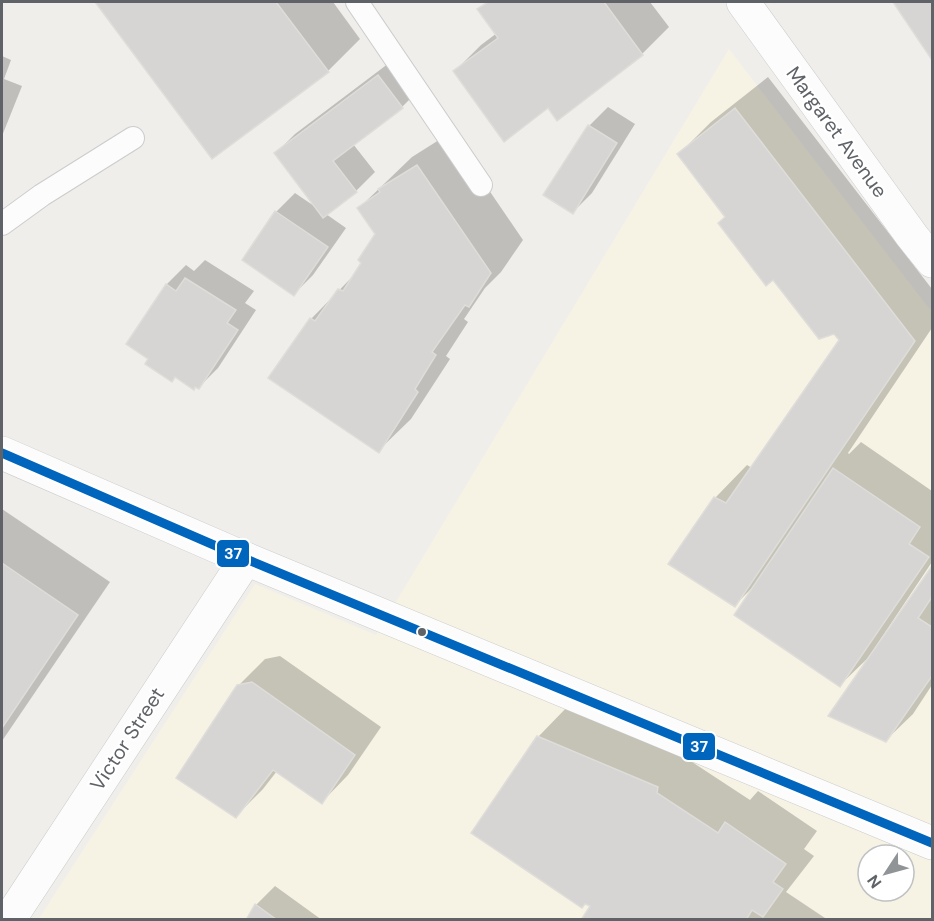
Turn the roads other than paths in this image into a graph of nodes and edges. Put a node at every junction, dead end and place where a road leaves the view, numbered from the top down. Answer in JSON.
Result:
{"nodes":[{"id":1,"x":357,"y":2,"type":"edge"},
{"id":2,"x":743,"y":2,"type":"edge"},
{"id":3,"x":134,"y":138,"type":"dead end"},
{"id":4,"x":481,"y":185,"type":"dead end"},
{"id":5,"x":2,"y":224,"type":"edge"},
{"id":6,"x":933,"y":261,"type":"edge"},
{"id":7,"x":2,"y":453,"type":"edge"},
{"id":8,"x":246,"y":559,"type":"junction"},
{"id":9,"x":933,"y":843,"type":"edge"},
{"id":10,"x":9,"y":920,"type":"edge"}],
"edges":[{"from":1,"to":4,"type":"lane"},
{"from":2,"to":6,"type":"main road","name":"Margaret Avenue"},
{"from":3,"to":5,"type":"lane"},
{"from":7,"to":8,"type":"main road"},
{"from":8,"to":9,"type":"main road"},
{"from":8,"to":10,"type":"main road","name":"Victor Street"}]}
